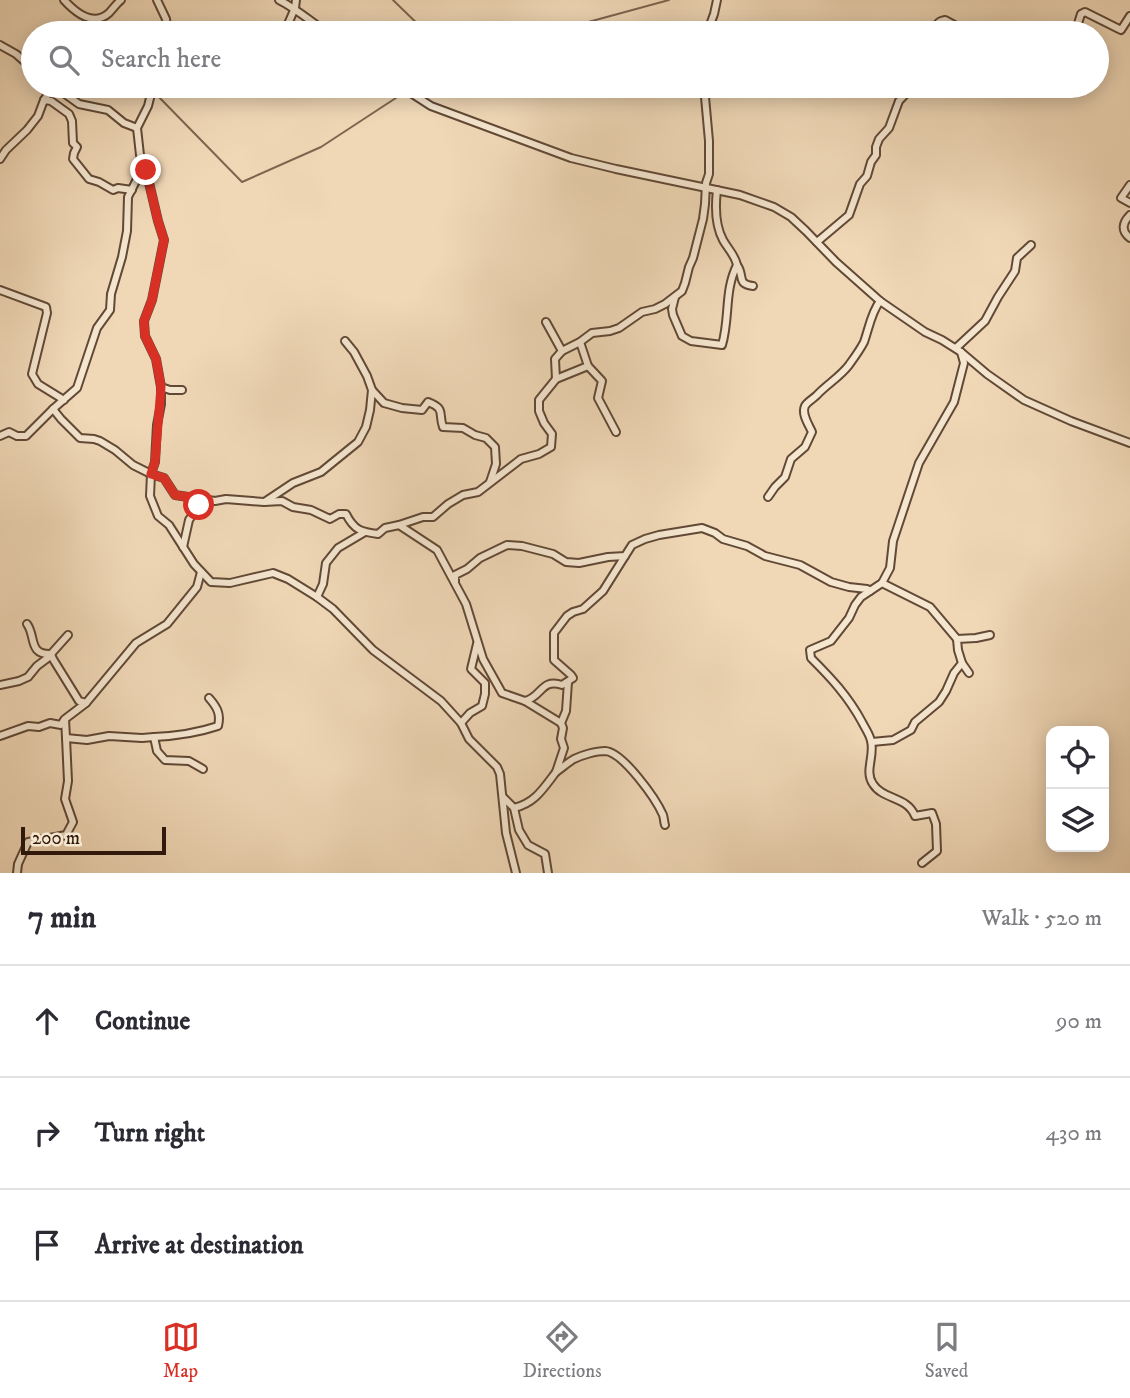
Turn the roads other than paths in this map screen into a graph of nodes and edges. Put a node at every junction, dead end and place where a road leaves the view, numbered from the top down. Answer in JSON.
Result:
{"nodes":[{"id":1,"x":64,"y":0,"type":"edge"},
{"id":2,"x":121,"y":0,"type":"edge"},
{"id":3,"x":147,"y":0,"type":"edge"},
{"id":4,"x":157,"y":0,"type":"edge"},
{"id":5,"x":279,"y":0,"type":"edge"},
{"id":6,"x":296,"y":0,"type":"edge"},
{"id":7,"x":717,"y":0,"type":"edge"},
{"id":8,"x":295,"y":8,"type":"junction"},
{"id":9,"x":1130,"y":16,"type":"edge"},
{"id":10,"x":166,"y":21,"type":"edge"},
{"id":11,"x":289,"y":21,"type":"edge"},
{"id":12,"x":310,"y":21,"type":"edge"},
{"id":13,"x":711,"y":21,"type":"edge"},
{"id":14,"x":1079,"y":21,"type":"edge"},
{"id":15,"x":1103,"y":21,"type":"edge"},
{"id":16,"x":1109,"y":24,"type":"edge"},
{"id":17,"x":0,"y":45,"type":"edge"},
{"id":18,"x":21,"y":58,"type":"edge"},
{"id":19,"x":71,"y":98,"type":"edge"},
{"id":20,"x":150,"y":98,"type":"edge"},
{"id":21,"x":419,"y":98,"type":"edge"},
{"id":22,"x":706,"y":98,"type":"edge"},
{"id":23,"x":902,"y":98,"type":"edge"},
{"id":24,"x":44,"y":100,"type":"joint"},
{"id":25,"x":137,"y":128,"type":"junction"},
{"id":26,"x":0,"y":159,"type":"edge"},
{"id":27,"x":146,"y":170,"type":"junction"},
{"id":28,"x":1130,"y":185,"type":"edge"},
{"id":29,"x":706,"y":188,"type":"junction"},
{"id":30,"x":132,"y":190,"type":"junction"},
{"id":31,"x":717,"y":190,"type":"junction"},
{"id":32,"x":1130,"y":202,"type":"edge"},
{"id":33,"x":1130,"y":215,"type":"edge"},
{"id":34,"x":1130,"y":238,"type":"edge"},
{"id":35,"x":817,"y":242,"type":"junction"},
{"id":36,"x":1031,"y":245,"type":"dead end"},
{"id":37,"x":737,"y":264,"type":"junction"},
{"id":38,"x":754,"y":286,"type":"dead end"},
{"id":39,"x":0,"y":289,"type":"edge"},
{"id":40,"x":675,"y":296,"type":"junction"},
{"id":41,"x":880,"y":301,"type":"junction"},
{"id":42,"x":545,"y":322,"type":"dead end"},
{"id":43,"x":345,"y":341,"type":"dead end"},
{"id":44,"x":580,"y":342,"type":"junction"},
{"id":45,"x":958,"y":350,"type":"junction"},
{"id":46,"x":562,"y":351,"type":"junction"},
{"id":47,"x":588,"y":366,"type":"junction"},
{"id":48,"x":556,"y":379,"type":"junction"},
{"id":49,"x":161,"y":387,"type":"junction"},
{"id":50,"x":182,"y":390,"type":"dead end"},
{"id":51,"x":373,"y":390,"type":"junction"},
{"id":52,"x":64,"y":400,"type":"junction"},
{"id":53,"x":53,"y":409,"type":"junction"},
{"id":54,"x":617,"y":432,"type":"dead end"},
{"id":55,"x":0,"y":436,"type":"edge"},
{"id":56,"x":1130,"y":443,"type":"edge"},
{"id":57,"x":151,"y":474,"type":"junction"},
{"id":58,"x":490,"y":482,"type":"junction"},
{"id":59,"x":768,"y":497,"type":"dead end"},
{"id":60,"x":196,"y":498,"type":"junction"},
{"id":61,"x":264,"y":502,"type":"junction"},
{"id":62,"x":399,"y":525,"type":"junction"},
{"id":63,"x":365,"y":532,"type":"junction"},
{"id":64,"x":183,"y":547,"type":"junction"},
{"id":65,"x":625,"y":556,"type":"junction"},
{"id":66,"x":201,"y":572,"type":"junction"},
{"id":67,"x":882,"y":583,"type":"junction"},
{"id":68,"x":454,"y":584,"type":"junction"},
{"id":69,"x":870,"y":591,"type":"junction"},
{"id":70,"x":317,"y":597,"type":"junction"},
{"id":71,"x":27,"y":624,"type":"dead end"},
{"id":72,"x":68,"y":635,"type":"dead end"},
{"id":73,"x":990,"y":635,"type":"dead end"},
{"id":74,"x":957,"y":639,"type":"junction"},
{"id":75,"x":477,"y":642,"type":"junction"},
{"id":76,"x":51,"y":654,"type":"junction"},
{"id":77,"x":568,"y":682,"type":"junction"},
{"id":78,"x":0,"y":685,"type":"edge"},
{"id":79,"x":209,"y":698,"type":"dead end"},
{"id":80,"x":525,"y":701,"type":"junction"},
{"id":81,"x":86,"y":703,"type":"junction"},
{"id":82,"x":65,"y":719,"type":"junction"},
{"id":83,"x":461,"y":723,"type":"junction"},
{"id":84,"x":561,"y":723,"type":"junction"},
{"id":85,"x":0,"y":736,"type":"edge"},
{"id":86,"x":154,"y":737,"type":"junction"},
{"id":87,"x":66,"y":738,"type":"junction"},
{"id":88,"x":872,"y":742,"type":"junction"},
{"id":89,"x":203,"y":769,"type":"dead end"},
{"id":90,"x":556,"y":772,"type":"junction"},
{"id":91,"x":503,"y":797,"type":"junction"},
{"id":92,"x":514,"y":808,"type":"junction"},
{"id":93,"x":665,"y":825,"type":"dead end"},
{"id":94,"x":922,"y":863,"type":"dead end"},
{"id":95,"x":17,"y":873,"type":"edge"},
{"id":96,"x":516,"y":873,"type":"edge"},
{"id":97,"x":548,"y":873,"type":"edge"}],
"edges":[{"from":1,"to":2,"type":"street"},
{"from":3,"to":4,"type":"street"},
{"from":4,"to":10,"type":"street"},
{"from":5,"to":8,"type":"street"},
{"from":6,"to":8,"type":"street"},
{"from":7,"to":13,"type":"street"},
{"from":8,"to":11,"type":"street"},
{"from":8,"to":12,"type":"street"},
{"from":9,"to":16,"type":"street"},
{"from":14,"to":15,"type":"street"},
{"from":17,"to":18,"type":"street"},
{"from":19,"to":25,"type":"street"},
{"from":20,"to":25,"type":"street"},
{"from":21,"to":29,"type":"street"},
{"from":22,"to":29,"type":"street"},
{"from":23,"to":35,"type":"street"},
{"from":24,"to":26,"type":"street"},
{"from":24,"to":30,"type":"street"},
{"from":25,"to":27,"type":"street"},
{"from":27,"to":30,"type":"street"},
{"from":27,"to":49,"type":"street"},
{"from":28,"to":32,"type":"street"},
{"from":29,"to":31,"type":"street"},
{"from":29,"to":40,"type":"street"},
{"from":30,"to":52,"type":"street"},
{"from":31,"to":35,"type":"street"},
{"from":31,"to":37,"type":"street"},
{"from":33,"to":34,"type":"street"},
{"from":35,"to":41,"type":"street"},
{"from":36,"to":45,"type":"street"},
{"from":37,"to":38,"type":"street"},
{"from":37,"to":40,"type":"street"},
{"from":39,"to":52,"type":"street"},
{"from":40,"to":44,"type":"street"},
{"from":41,"to":45,"type":"street"},
{"from":41,"to":59,"type":"street"},
{"from":42,"to":46,"type":"street"},
{"from":43,"to":51,"type":"street"},
{"from":44,"to":46,"type":"street"},
{"from":44,"to":47,"type":"street"},
{"from":45,"to":56,"type":"street"},
{"from":45,"to":67,"type":"street"},
{"from":46,"to":48,"type":"street"},
{"from":47,"to":48,"type":"street"},
{"from":47,"to":54,"type":"street"},
{"from":48,"to":58,"type":"street"},
{"from":49,"to":50,"type":"street"},
{"from":49,"to":57,"type":"street"},
{"from":51,"to":58,"type":"street"},
{"from":51,"to":61,"type":"street"},
{"from":52,"to":53,"type":"street"},
{"from":53,"to":55,"type":"street"},
{"from":53,"to":57,"type":"street"},
{"from":57,"to":60,"type":"street"},
{"from":57,"to":64,"type":"street"},
{"from":58,"to":62,"type":"street"},
{"from":60,"to":61,"type":"street"},
{"from":60,"to":64,"type":"street"},
{"from":61,"to":63,"type":"street"},
{"from":62,"to":63,"type":"street"},
{"from":62,"to":68,"type":"street"},
{"from":63,"to":70,"type":"street"},
{"from":64,"to":66,"type":"street"},
{"from":65,"to":68,"type":"street"},
{"from":65,"to":69,"type":"street"},
{"from":65,"to":77,"type":"street"},
{"from":66,"to":70,"type":"street"},
{"from":66,"to":81,"type":"street"},
{"from":67,"to":69,"type":"street"},
{"from":67,"to":74,"type":"street"},
{"from":68,"to":75,"type":"street"},
{"from":69,"to":88,"type":"street"},
{"from":70,"to":83,"type":"street"},
{"from":71,"to":76,"type":"street"},
{"from":72,"to":76,"type":"street"},
{"from":73,"to":74,"type":"street"},
{"from":74,"to":88,"type":"street"},
{"from":75,"to":80,"type":"street"},
{"from":75,"to":83,"type":"street"},
{"from":76,"to":78,"type":"street"},
{"from":76,"to":81,"type":"street"},
{"from":77,"to":80,"type":"street"},
{"from":77,"to":84,"type":"street"},
{"from":79,"to":86,"type":"street"},
{"from":80,"to":84,"type":"street"},
{"from":81,"to":82,"type":"street"},
{"from":82,"to":85,"type":"street"},
{"from":82,"to":87,"type":"street"},
{"from":83,"to":91,"type":"street"},
{"from":84,"to":90,"type":"street"},
{"from":86,"to":87,"type":"street"},
{"from":86,"to":89,"type":"street"},
{"from":87,"to":95,"type":"street"},
{"from":88,"to":94,"type":"street"},
{"from":90,"to":92,"type":"street"},
{"from":90,"to":93,"type":"street"},
{"from":91,"to":92,"type":"street"},
{"from":91,"to":96,"type":"street"},
{"from":92,"to":97,"type":"street"}]}
